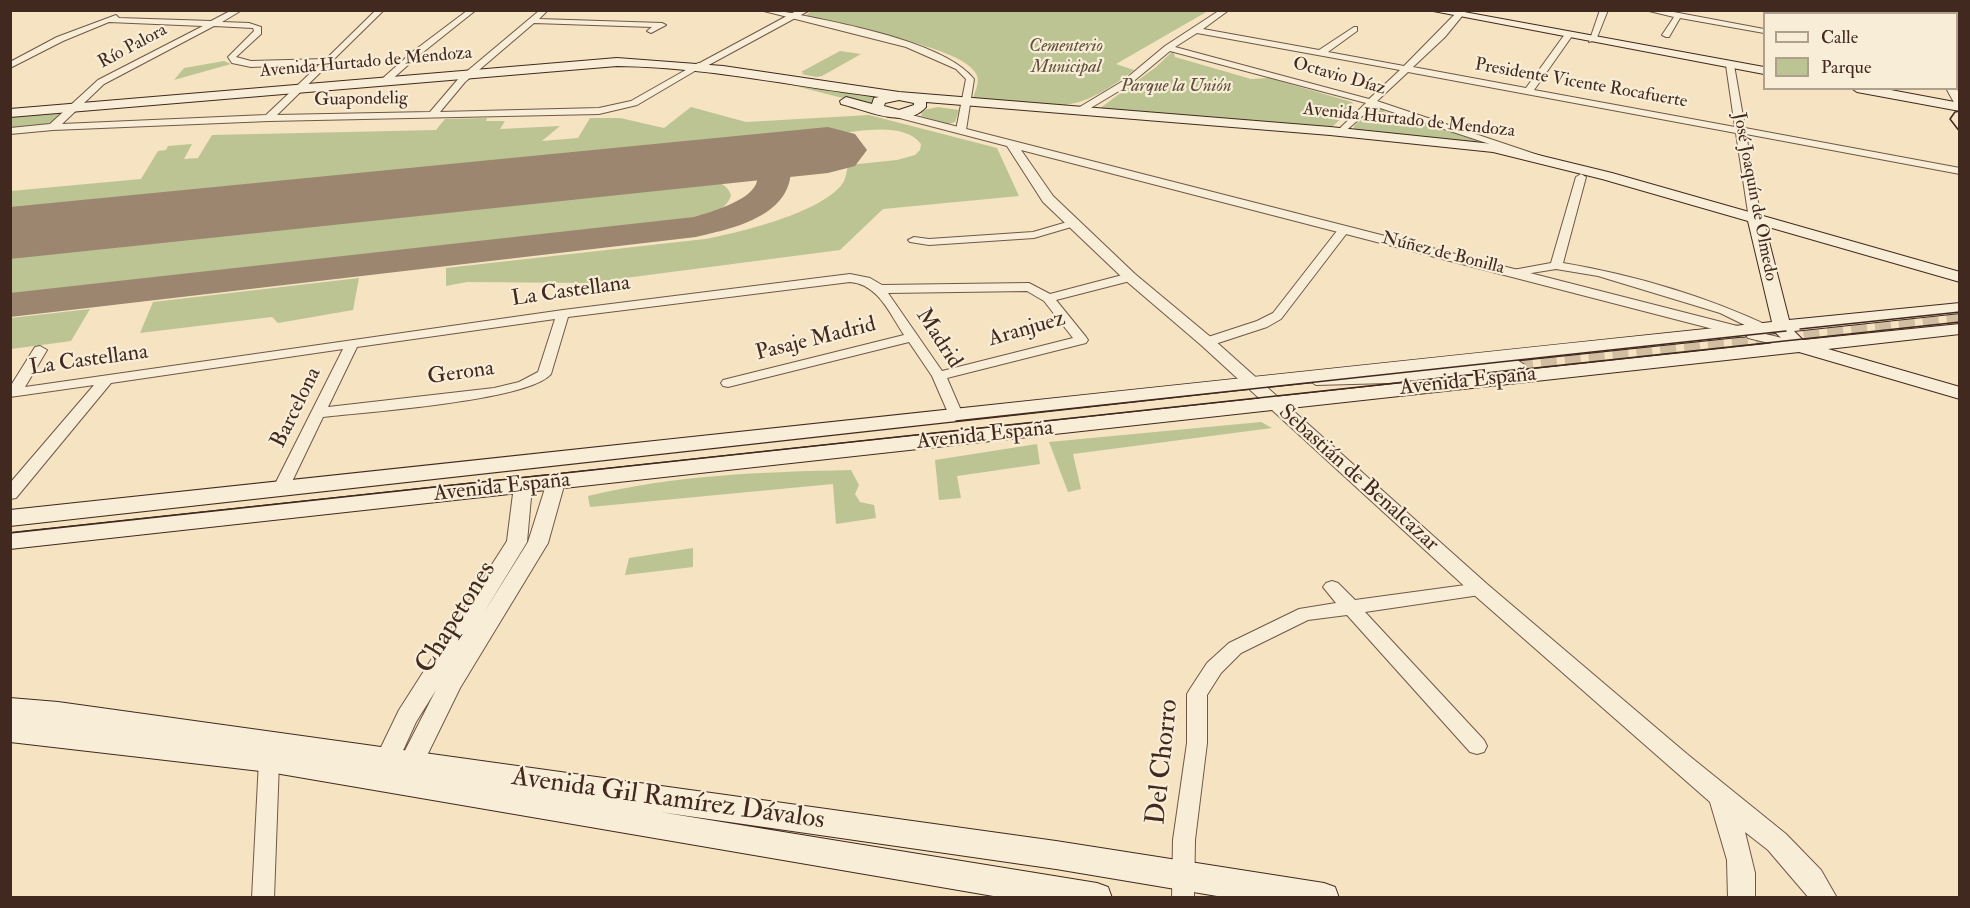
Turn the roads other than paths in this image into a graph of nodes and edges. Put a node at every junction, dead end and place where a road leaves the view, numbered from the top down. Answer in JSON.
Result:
{"nodes":[{"id":1,"x":132,"y":10,"type":"edge"},
{"id":2,"x":239,"y":10,"type":"edge"},
{"id":3,"x":381,"y":10,"type":"edge"},
{"id":4,"x":473,"y":10,"type":"edge"},
{"id":5,"x":545,"y":10,"type":"edge"},
{"id":6,"x":763,"y":10,"type":"edge"},
{"id":7,"x":806,"y":10,"type":"edge"},
{"id":8,"x":1226,"y":10,"type":"edge"},
{"id":9,"x":1433,"y":10,"type":"edge"},
{"id":10,"x":1604,"y":10,"type":"edge"},
{"id":11,"x":1648,"y":10,"type":"edge"},
{"id":12,"x":1892,"y":10,"type":"edge"},
{"id":13,"x":1913,"y":12,"type":"edge"},
{"id":14,"x":1462,"y":13,"type":"edge"},
{"id":15,"x":1678,"y":16,"type":"junction"},
{"id":16,"x":793,"y":17,"type":"junction"},
{"id":17,"x":107,"y":20,"type":"junction"},
{"id":18,"x":533,"y":21,"type":"junction"},
{"id":19,"x":213,"y":24,"type":"junction"},
{"id":20,"x":1354,"y":29,"type":"dead end"},
{"id":21,"x":1196,"y":30,"type":"junction"},
{"id":22,"x":651,"y":31,"type":"dead end"},
{"id":23,"x":1763,"y":31,"type":"edge"},
{"id":24,"x":1666,"y":35,"type":"dead end"},
{"id":25,"x":1568,"y":36,"type":"junction"},
{"id":26,"x":1592,"y":40,"type":"junction"},
{"id":27,"x":1168,"y":48,"type":"junction"},
{"id":28,"x":1321,"y":53,"type":"junction"},
{"id":29,"x":329,"y":61,"type":"junction"},
{"id":30,"x":701,"y":65,"type":"junction"},
{"id":31,"x":1730,"y":65,"type":"junction"},
{"id":32,"x":10,"y":66,"type":"edge"},
{"id":33,"x":725,"y":69,"type":"junction"},
{"id":34,"x":1406,"y":69,"type":"junction"},
{"id":35,"x":1763,"y":71,"type":"edge"},
{"id":36,"x":469,"y":74,"type":"junction"},
{"id":37,"x":386,"y":80,"type":"junction"},
{"id":38,"x":300,"y":88,"type":"junction"},
{"id":39,"x":1868,"y":90,"type":"edge"},
{"id":40,"x":1952,"y":90,"type":"edge"},
{"id":41,"x":1528,"y":91,"type":"junction"},
{"id":42,"x":1371,"y":102,"type":"junction"},
{"id":43,"x":965,"y":105,"type":"junction"},
{"id":44,"x":914,"y":106,"type":"junction"},
{"id":45,"x":1959,"y":106,"type":"edge"},
{"id":46,"x":76,"y":107,"type":"junction"},
{"id":47,"x":1081,"y":110,"type":"junction"},
{"id":48,"x":886,"y":112,"type":"junction"},
{"id":49,"x":10,"y":113,"type":"edge"},
{"id":50,"x":432,"y":115,"type":"junction"},
{"id":51,"x":269,"y":118,"type":"junction"},
{"id":52,"x":53,"y":127,"type":"junction"},
{"id":53,"x":961,"y":130,"type":"junction"},
{"id":54,"x":1740,"y":130,"type":"junction"},
{"id":55,"x":10,"y":131,"type":"edge"},
{"id":56,"x":1341,"y":135,"type":"junction"},
{"id":57,"x":1012,"y":144,"type":"junction"},
{"id":58,"x":1564,"y":165,"type":"junction"},
{"id":59,"x":1959,"y":171,"type":"edge"},
{"id":60,"x":1581,"y":177,"type":"junction"},
{"id":61,"x":1756,"y":223,"type":"junction"},
{"id":62,"x":1074,"y":224,"type":"junction"},
{"id":63,"x":1344,"y":229,"type":"junction"},
{"id":64,"x":914,"y":240,"type":"dead end"},
{"id":65,"x":1556,"y":265,"type":"junction"},
{"id":66,"x":1517,"y":273,"type":"junction"},
{"id":67,"x":1130,"y":277,"type":"junction"},
{"id":68,"x":1959,"y":277,"type":"edge"},
{"id":69,"x":879,"y":289,"type":"junction"},
{"id":70,"x":1048,"y":298,"type":"junction"},
{"id":71,"x":1959,"y":308,"type":"edge"},
{"id":72,"x":563,"y":314,"type":"junction"},
{"id":73,"x":1774,"y":329,"type":"junction"},
{"id":74,"x":1959,"y":329,"type":"edge"},
{"id":75,"x":1744,"y":332,"type":"junction"},
{"id":76,"x":913,"y":337,"type":"junction"},
{"id":77,"x":1207,"y":342,"type":"junction"},
{"id":78,"x":352,"y":344,"type":"junction"},
{"id":79,"x":1819,"y":344,"type":"junction"},
{"id":80,"x":1798,"y":346,"type":"junction"},
{"id":81,"x":40,"y":350,"type":"dead end"},
{"id":82,"x":1517,"y":365,"type":"tunnel mouth"},
{"id":83,"x":939,"y":376,"type":"junction"},
{"id":84,"x":1275,"y":380,"type":"junction"},
{"id":85,"x":105,"y":381,"type":"junction"},
{"id":86,"x":728,"y":383,"type":"dead end"},
{"id":87,"x":1250,"y":383,"type":"junction"},
{"id":88,"x":12,"y":393,"type":"edge"},
{"id":89,"x":1959,"y":393,"type":"edge"},
{"id":90,"x":1274,"y":403,"type":"junction"},
{"id":91,"x":318,"y":413,"type":"junction"},
{"id":92,"x":956,"y":415,"type":"junction"},
{"id":93,"x":556,"y":482,"type":"junction"},
{"id":94,"x":523,"y":486,"type":"junction"},
{"id":95,"x":280,"y":490,"type":"junction"},
{"id":96,"x":10,"y":494,"type":"edge"},
{"id":97,"x":10,"y":518,"type":"edge"},
{"id":98,"x":10,"y":541,"type":"edge"},
{"id":99,"x":1332,"y":587,"type":"dead end"},
{"id":100,"x":1480,"y":589,"type":"junction"},
{"id":101,"x":1351,"y":608,"type":"junction"},
{"id":102,"x":10,"y":709,"type":"edge"},
{"id":103,"x":10,"y":730,"type":"edge"},
{"id":104,"x":1477,"y":746,"type":"dead end"},
{"id":105,"x":274,"y":752,"type":"junction"},
{"id":106,"x":394,"y":771,"type":"junction"},
{"id":107,"x":1721,"y":798,"type":"junction"},
{"id":108,"x":1183,"y":886,"type":"edge"},
{"id":109,"x":263,"y":897,"type":"edge"},
{"id":110,"x":1097,"y":897,"type":"edge"},
{"id":111,"x":1324,"y":897,"type":"edge"},
{"id":112,"x":1741,"y":897,"type":"edge"},
{"id":113,"x":1824,"y":897,"type":"edge"}],
"edges":[{"from":1,"to":17,"type":"street"},
{"from":2,"to":19,"type":"street","name":"Río Palora"},
{"from":3,"to":29,"type":"street"},
{"from":4,"to":37,"type":"street"},
{"from":5,"to":18,"type":"street"},
{"from":6,"to":16,"type":"street"},
{"from":7,"to":16,"type":"street"},
{"from":8,"to":21,"type":"street"},
{"from":9,"to":14,"type":"main road"},
{"from":10,"to":26,"type":"street"},
{"from":11,"to":15,"type":"street"},
{"from":12,"to":13,"type":"street"},
{"from":14,"to":25,"type":"main road"},
{"from":14,"to":34,"type":"street"},
{"from":15,"to":23,"type":"street"},
{"from":15,"to":24,"type":"street"},
{"from":16,"to":30,"type":"street"},
{"from":16,"to":43,"type":"street"},
{"from":17,"to":19,"type":"street"},
{"from":17,"to":32,"type":"street"},
{"from":18,"to":22,"type":"street"},
{"from":18,"to":36,"type":"street"},
{"from":19,"to":29,"type":"street"},
{"from":19,"to":46,"type":"street","name":"Río Palora"},
{"from":20,"to":28,"type":"street"},
{"from":21,"to":27,"type":"street"},
{"from":21,"to":28,"type":"street","name":"Presidente Vicente Rocafuerte"},
{"from":25,"to":26,"type":"main road"},
{"from":25,"to":41,"type":"street"},
{"from":26,"to":31,"type":"main road"},
{"from":27,"to":42,"type":"street","name":"Octavio Díaz"},
{"from":27,"to":47,"type":"street"},
{"from":28,"to":34,"type":"street","name":"Presidente Vicente Rocafuerte"},
{"from":29,"to":38,"type":"street"},
{"from":30,"to":33,"type":"main road","name":"Avenida Hurtado de Mendoza"},
{"from":30,"to":36,"type":"main road","name":"Avenida Hurtado de Mendoza"},
{"from":30,"to":50,"type":"street","name":"Guapondelig"},
{"from":31,"to":35,"type":"main road"},
{"from":31,"to":54,"type":"street","name":"José Joaquín de Olmedo"},
{"from":33,"to":44,"type":"main road","name":"Avenida Hurtado de Mendoza"},
{"from":33,"to":48,"type":"main road","name":"Avenida Hurtado de Mendoza"},
{"from":34,"to":41,"type":"street","name":"Presidente Vicente Rocafuerte"},
{"from":34,"to":42,"type":"street"},
{"from":36,"to":37,"type":"main road","name":"Avenida Hurtado de Mendoza"},
{"from":36,"to":50,"type":"street"},
{"from":37,"to":38,"type":"main road","name":"Avenida Hurtado de Mendoza"},
{"from":38,"to":46,"type":"main road","name":"Avenida Hurtado de Mendoza"},
{"from":38,"to":51,"type":"street"},
{"from":39,"to":45,"type":"main road"},
{"from":40,"to":45,"type":"street"},
{"from":41,"to":54,"type":"street","name":"Presidente Vicente Rocafuerte"},
{"from":42,"to":56,"type":"street"},
{"from":42,"to":58,"type":"street","name":"Octavio Díaz"},
{"from":43,"to":44,"type":"main road","name":"Avenida Hurtado de Mendoza"},
{"from":43,"to":47,"type":"main road","name":"Avenida Hurtado de Mendoza"},
{"from":43,"to":53,"type":"street"},
{"from":43,"to":56,"type":"main road","name":"Avenida Hurtado de Mendoza"},
{"from":44,"to":48,"type":"main road"},
{"from":44,"to":48,"type":"main road"},
{"from":44,"to":53,"type":"street","name":"Núñez de Bonilla"},
{"from":46,"to":49,"type":"main road","name":"Avenida Hurtado de Mendoza"},
{"from":46,"to":52,"type":"street","name":"Río Palora"},
{"from":47,"to":56,"type":"main road","name":"Avenida Hurtado de Mendoza"},
{"from":50,"to":51,"type":"street","name":"Guapondelig"},
{"from":51,"to":52,"type":"street","name":"Guapondelig"},
{"from":52,"to":55,"type":"street","name":"Guapondelig"},
{"from":53,"to":57,"type":"street","name":"Núñez de Bonilla"},
{"from":54,"to":59,"type":"street","name":"Presidente Vicente Rocafuerte"},
{"from":54,"to":61,"type":"street","name":"José Joaquín de Olmedo"},
{"from":56,"to":58,"type":"main road","name":"Avenida Hurtado de Mendoza"},
{"from":56,"to":60,"type":"main road","name":"Avenida Hurtado de Mendoza"},
{"from":57,"to":62,"type":"street","name":"Sebastián de Benalcazar"},
{"from":57,"to":63,"type":"street","name":"Núñez de Bonilla"},
{"from":58,"to":61,"type":"main road","name":"Avenida Hurtado de Mendoza"},
{"from":60,"to":61,"type":"main road","name":"Avenida Hurtado de Mendoza"},
{"from":60,"to":65,"type":"street"},
{"from":61,"to":68,"type":"main road","name":"Avenida Hurtado de Mendoza"},
{"from":61,"to":73,"type":"main road","name":"José Joaquín de Olmedo"},
{"from":62,"to":64,"type":"street"},
{"from":62,"to":67,"type":"street","name":"Sebastián de Benalcazar"},
{"from":63,"to":66,"type":"street","name":"Núñez de Bonilla"},
{"from":63,"to":77,"type":"street"},
{"from":65,"to":66,"type":"street"},
{"from":65,"to":73,"type":"street"},
{"from":66,"to":75,"type":"street","name":"Núñez de Bonilla"},
{"from":67,"to":70,"type":"street"},
{"from":67,"to":77,"type":"street","name":"Sebastián de Benalcazar"},
{"from":69,"to":70,"type":"street","name":"La Castellana"},
{"from":69,"to":72,"type":"street","name":"La Castellana"},
{"from":69,"to":76,"type":"street","name":"Madrid"},
{"from":70,"to":83,"type":"street","name":"Aranjuez"},
{"from":71,"to":73,"type":"main road","name":"Avenida España"},
{"from":72,"to":78,"type":"street","name":"La Castellana"},
{"from":72,"to":91,"type":"street","name":"Gerona"},
{"from":73,"to":75,"type":"main road","name":"Avenida España"},
{"from":73,"to":79,"type":"main road"},
{"from":73,"to":80,"type":"main road","name":"José Joaquín de Olmedo"},
{"from":74,"to":79,"type":"main road","name":"Avenida España"},
{"from":75,"to":80,"type":"street","name":"Núñez de Bonilla"},
{"from":75,"to":84,"type":"main road","name":"Avenida España"},
{"from":76,"to":83,"type":"street","name":"Madrid"},
{"from":76,"to":86,"type":"street","name":"Pasaje Madrid"},
{"from":77,"to":87,"type":"street","name":"Sebastián de Benalcazar"},
{"from":78,"to":85,"type":"street","name":"La Castellana"},
{"from":78,"to":91,"type":"street","name":"Barcelona"},
{"from":79,"to":80,"type":"main road","name":"Avenida España"},
{"from":80,"to":89,"type":"main road","name":"Núñez de Bonilla"},
{"from":80,"to":90,"type":"main road","name":"Avenida España"},
{"from":81,"to":88,"type":"street"},
{"from":82,"to":84,"type":"street","name":"Avenida España"},
{"from":83,"to":92,"type":"street","name":"Madrid"},
{"from":84,"to":87,"type":"main road","name":"Avenida España"},
{"from":85,"to":88,"type":"street","name":"La Castellana"},
{"from":85,"to":96,"type":"street"},
{"from":87,"to":90,"type":"street","name":"Sebastián de Benalcazar"},
{"from":87,"to":92,"type":"main road","name":"Avenida España"},
{"from":90,"to":93,"type":"main road","name":"Avenida España"},
{"from":90,"to":100,"type":"street","name":"Sebastián de Benalcazar"},
{"from":91,"to":95,"type":"street","name":"Barcelona"},
{"from":92,"to":95,"type":"main road","name":"Avenida España"},
{"from":93,"to":94,"type":"main road","name":"Avenida España"},
{"from":93,"to":106,"type":"street","name":"Chapetones"},
{"from":94,"to":98,"type":"main road","name":"Avenida España"},
{"from":94,"to":106,"type":"street","name":"Chapetones"},
{"from":95,"to":97,"type":"main road","name":"Avenida España"},
{"from":99,"to":101,"type":"street"},
{"from":100,"to":101,"type":"street","name":"Del Chorro"},
{"from":100,"to":107,"type":"street","name":"Sebastián de Benalcazar"},
{"from":101,"to":104,"type":"street"},
{"from":101,"to":108,"type":"street","name":"Del Chorro"},
{"from":102,"to":105,"type":"main road","name":"Avenida Gil Ramírez Dávalos"},
{"from":103,"to":105,"type":"main road","name":"Avenida Gil Ramírez Dávalos"},
{"from":105,"to":106,"type":"main road","name":"Avenida Gil Ramírez Dávalos"},
{"from":105,"to":109,"type":"street"},
{"from":106,"to":108,"type":"main road","name":"Avenida Gil Ramírez Dávalos"},
{"from":106,"to":110,"type":"main road","name":"Avenida Gil Ramírez Dávalos"},
{"from":107,"to":112,"type":"street"},
{"from":107,"to":113,"type":"street","name":"Sebastián de Benalcazar"},
{"from":108,"to":111,"type":"main road","name":"Avenida Gil Ramírez Dávalos"}]}
